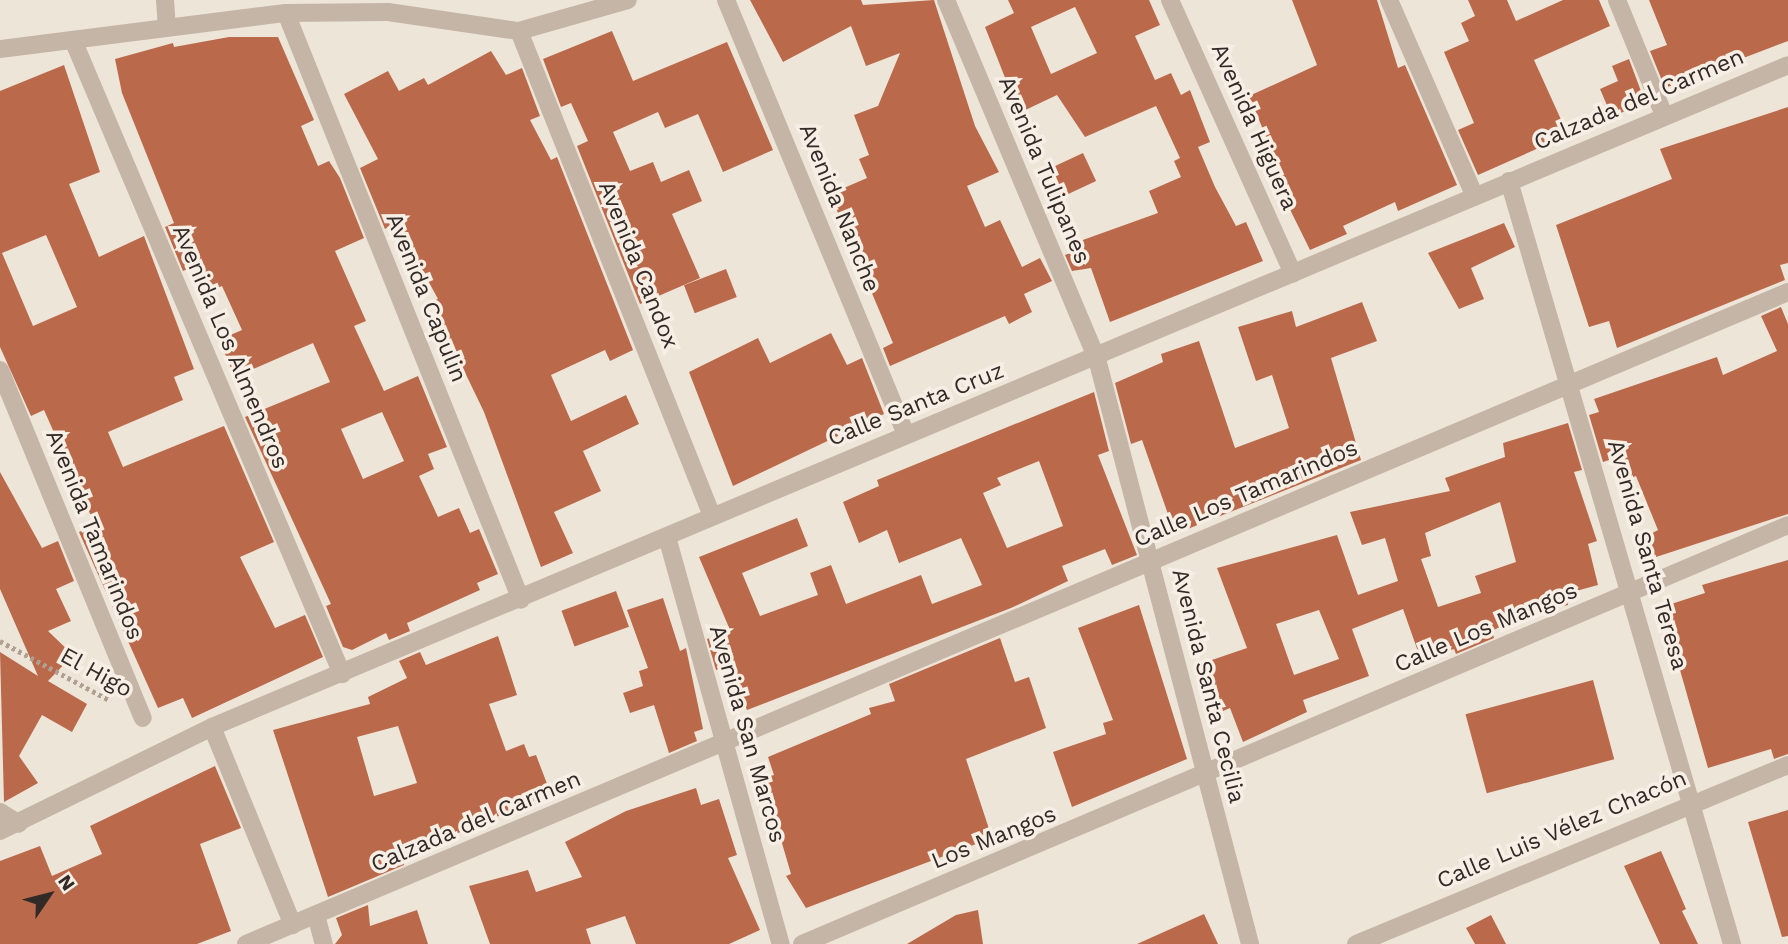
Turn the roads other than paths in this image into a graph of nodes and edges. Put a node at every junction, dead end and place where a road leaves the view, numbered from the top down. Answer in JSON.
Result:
{"nodes":[{"id":1,"x":165,"y":0,"type":"edge"},
{"id":2,"x":628,"y":0,"type":"edge"},
{"id":3,"x":726,"y":0,"type":"edge"},
{"id":4,"x":946,"y":0,"type":"edge"},
{"id":5,"x":1170,"y":0,"type":"edge"},
{"id":6,"x":1389,"y":0,"type":"edge"},
{"id":7,"x":1617,"y":0,"type":"edge"},
{"id":8,"x":600,"y":5,"type":"edge"},
{"id":9,"x":388,"y":6,"type":"edge"},
{"id":10,"x":286,"y":13,"type":"junction"},
{"id":11,"x":167,"y":26,"type":"junction"},
{"id":12,"x":519,"y":31,"type":"junction"},
{"id":13,"x":73,"y":40,"type":"junction"},
{"id":14,"x":0,"y":49,"type":"edge"},
{"id":15,"x":1788,"y":65,"type":"edge"},
{"id":16,"x":1664,"y":115,"type":"junction"},
{"id":17,"x":1508,"y":181,"type":"junction"},
{"id":18,"x":1474,"y":195,"type":"junction"},
{"id":19,"x":1293,"y":274,"type":"junction"},
{"id":20,"x":1788,"y":292,"type":"edge"},
{"id":21,"x":1097,"y":359,"type":"junction"},
{"id":22,"x":0,"y":370,"type":"edge"},
{"id":23,"x":1572,"y":380,"type":"junction"},
{"id":24,"x":906,"y":434,"type":"junction"},
{"id":25,"x":712,"y":516,"type":"junction"},
{"id":26,"x":1788,"y":525,"type":"edge"},
{"id":27,"x":667,"y":537,"type":"junction"},
{"id":28,"x":1151,"y":561,"type":"junction"},
{"id":29,"x":1632,"y":592,"type":"junction"},
{"id":30,"x":522,"y":600,"type":"junction"},
{"id":31,"x":342,"y":674,"type":"junction"},
{"id":32,"x":143,"y":719,"type":"road end"},
{"id":33,"x":212,"y":727,"type":"junction"},
{"id":34,"x":725,"y":745,"type":"junction"},
{"id":35,"x":1788,"y":765,"type":"edge"},
{"id":36,"x":1205,"y":778,"type":"junction"},
{"id":37,"x":1694,"y":801,"type":"junction"},
{"id":38,"x":0,"y":812,"type":"edge"},
{"id":39,"x":19,"y":824,"type":"junction"},
{"id":40,"x":0,"y":831,"type":"edge"},
{"id":41,"x":316,"y":915,"type":"junction"},
{"id":42,"x":293,"y":925,"type":"junction"},
{"id":43,"x":246,"y":944,"type":"edge"},
{"id":44,"x":324,"y":944,"type":"edge"},
{"id":45,"x":781,"y":944,"type":"edge"},
{"id":46,"x":802,"y":944,"type":"edge"},
{"id":47,"x":1250,"y":944,"type":"edge"},
{"id":48,"x":1356,"y":944,"type":"edge"},
{"id":49,"x":1732,"y":944,"type":"edge"}],
"edges":[{"from":1,"to":11,"type":"street"},
{"from":2,"to":8,"type":"street"},
{"from":3,"to":24,"type":"street","name":"Avenida Nanche"},
{"from":4,"to":21,"type":"street","name":"Avenida Tulipanes"},
{"from":5,"to":19,"type":"street","name":"Avenida Higuera"},
{"from":6,"to":18,"type":"street"},
{"from":7,"to":16,"type":"street"},
{"from":8,"to":12,"type":"street"},
{"from":9,"to":10,"type":"street"},
{"from":9,"to":12,"type":"street"},
{"from":10,"to":11,"type":"street"},
{"from":10,"to":30,"type":"street","name":"Avenida Capulin"},
{"from":11,"to":13,"type":"street"},
{"from":12,"to":25,"type":"street","name":"Avenida Candox"},
{"from":13,"to":14,"type":"street"},
{"from":13,"to":31,"type":"street","name":"Avenida Los Almendros"},
{"from":15,"to":16,"type":"street","name":"Calzada del Carmen"},
{"from":16,"to":17,"type":"street","name":"Calzada del Carmen"},
{"from":17,"to":18,"type":"street","name":"Calle Santa Cruz"},
{"from":17,"to":23,"type":"street","name":"Avenida Santa Teresa"},
{"from":18,"to":19,"type":"street","name":"Calle Santa Cruz"},
{"from":19,"to":21,"type":"street","name":"Calle Santa Cruz"},
{"from":20,"to":23,"type":"street","name":"Calle Los Tamarindos"},
{"from":21,"to":24,"type":"street","name":"Calle Santa Cruz"},
{"from":21,"to":28,"type":"street","name":"Avenida Santa Cecilia"},
{"from":22,"to":32,"type":"street","name":"Avenida Tamarindos"},
{"from":23,"to":28,"type":"street","name":"Calle Los Tamarindos"},
{"from":23,"to":29,"type":"street","name":"Avenida Santa Teresa"},
{"from":24,"to":25,"type":"street","name":"Calle Santa Cruz"},
{"from":25,"to":27,"type":"street","name":"Calle Santa Cruz"},
{"from":26,"to":29,"type":"street","name":"Calle Los Mangos"},
{"from":27,"to":30,"type":"street","name":"Calle Santa Cruz"},
{"from":27,"to":34,"type":"street","name":"Avenida San Marcos"},
{"from":28,"to":34,"type":"street","name":"Calle Los Tamarindos"},
{"from":28,"to":36,"type":"street","name":"Avenida Santa Cecilia"},
{"from":29,"to":36,"type":"street","name":"Calle Los Mangos"},
{"from":29,"to":37,"type":"street","name":"Avenida Santa Teresa"},
{"from":30,"to":31,"type":"street","name":"Calle Santa Cruz"},
{"from":31,"to":33,"type":"street","name":"Calle Santa Cruz"},
{"from":33,"to":39,"type":"street","name":"Calle Santa Cruz"},
{"from":33,"to":42,"type":"street"},
{"from":34,"to":41,"type":"street","name":"Calzada del Carmen"},
{"from":34,"to":45,"type":"street","name":"Avenida San Marcos"},
{"from":35,"to":37,"type":"street","name":"Calle Luis Vélez Chacón"},
{"from":36,"to":46,"type":"street","name":"Los Mangos"},
{"from":36,"to":47,"type":"street","name":"Avenida Santa Cecilia"},
{"from":37,"to":48,"type":"street","name":"Calle Luis Vélez Chacón"},
{"from":37,"to":49,"type":"street","name":"Avenida Santa Teresa"},
{"from":38,"to":39,"type":"street"},
{"from":39,"to":40,"type":"street","name":"Calle Santa Cruz"},
{"from":41,"to":42,"type":"street","name":"Calzada del Carmen"},
{"from":41,"to":44,"type":"street"},
{"from":42,"to":43,"type":"street","name":"Calzada del Carmen"}]}
